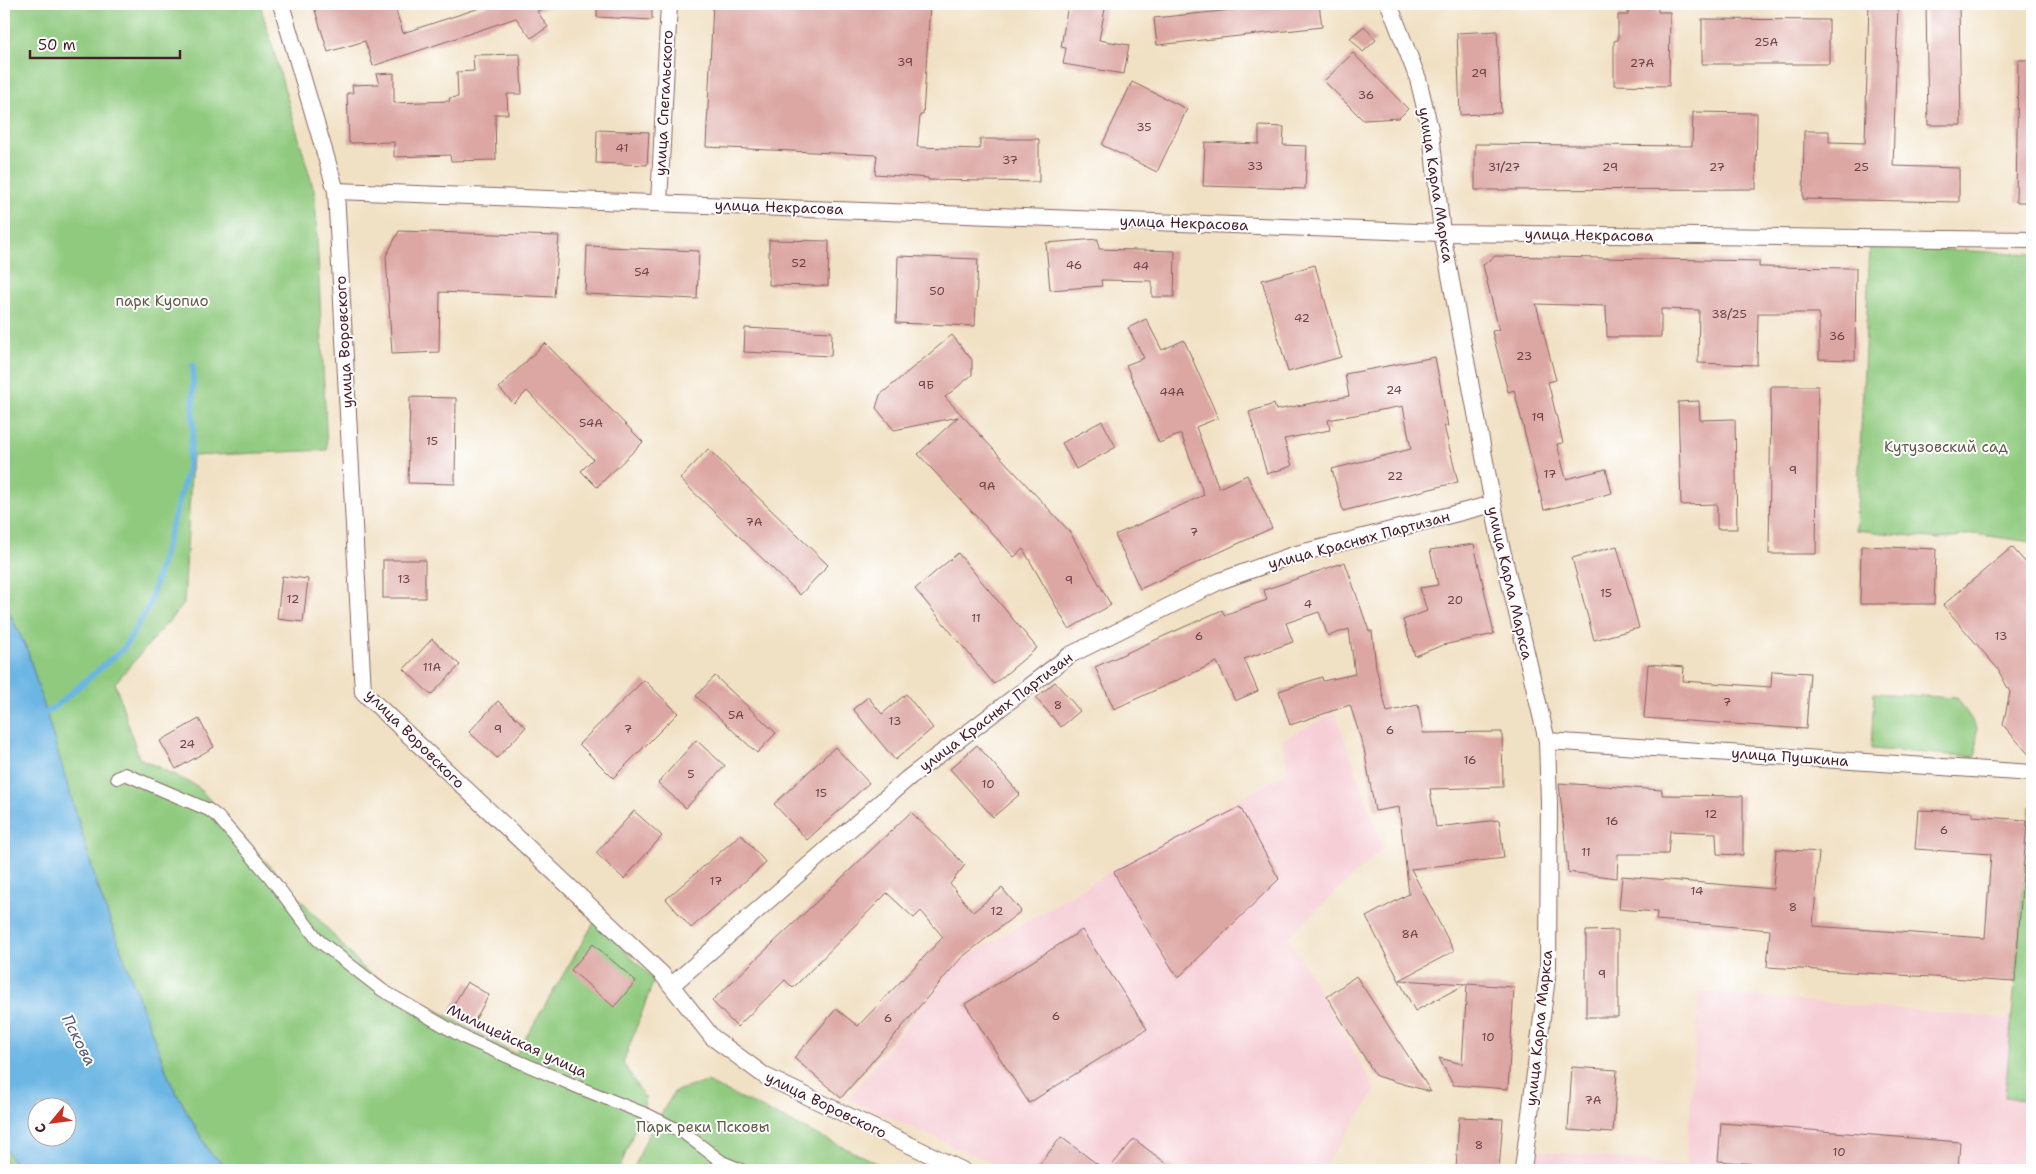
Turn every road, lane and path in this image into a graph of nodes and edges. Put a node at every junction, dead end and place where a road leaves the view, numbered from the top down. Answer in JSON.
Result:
{"nodes":[{"id":1,"x":281,"y":4,"type":"edge"},
{"id":2,"x":669,"y":4,"type":"edge"},
{"id":3,"x":1389,"y":4,"type":"edge"},
{"id":4,"x":336,"y":192,"type":"junction"},
{"id":5,"x":659,"y":203,"type":"junction"},
{"id":6,"x":1442,"y":233,"type":"junction"},
{"id":7,"x":2032,"y":240,"type":"edge"},
{"id":8,"x":1493,"y":504,"type":"junction"},
{"id":9,"x":1547,"y":741,"type":"junction"},
{"id":10,"x":2032,"y":773,"type":"edge"},
{"id":11,"x":117,"y":778,"type":"dead end"},
{"id":12,"x":672,"y":985,"type":"junction"},
{"id":13,"x":741,"y":1170,"type":"edge"},
{"id":14,"x":962,"y":1170,"type":"edge"},
{"id":15,"x":1522,"y":1170,"type":"edge"}],
"edges":[{"from":1,"to":4,"type":"street","name":"улица Воровского"},
{"from":2,"to":5,"type":"street","name":"улица Спегальского"},
{"from":3,"to":6,"type":"street","name":"улица Карла Маркса"},
{"from":4,"to":5,"type":"street","name":"улица Некрасова"},
{"from":4,"to":12,"type":"street","name":"улица Воровского"},
{"from":5,"to":6,"type":"street","name":"улица Некрасова"},
{"from":6,"to":7,"type":"street","name":"улица Некрасова"},
{"from":6,"to":8,"type":"street","name":"улица Карла Маркса"},
{"from":8,"to":9,"type":"street","name":"улица Карла Маркса"},
{"from":8,"to":12,"type":"street","name":"улица Красных Партизан"},
{"from":9,"to":10,"type":"street","name":"улица Пушкина"},
{"from":9,"to":15,"type":"street","name":"улица Карла Маркса"},
{"from":11,"to":13,"type":"street","name":"Милицейская улица"},
{"from":12,"to":14,"type":"street","name":"улица Воровского"}]}
